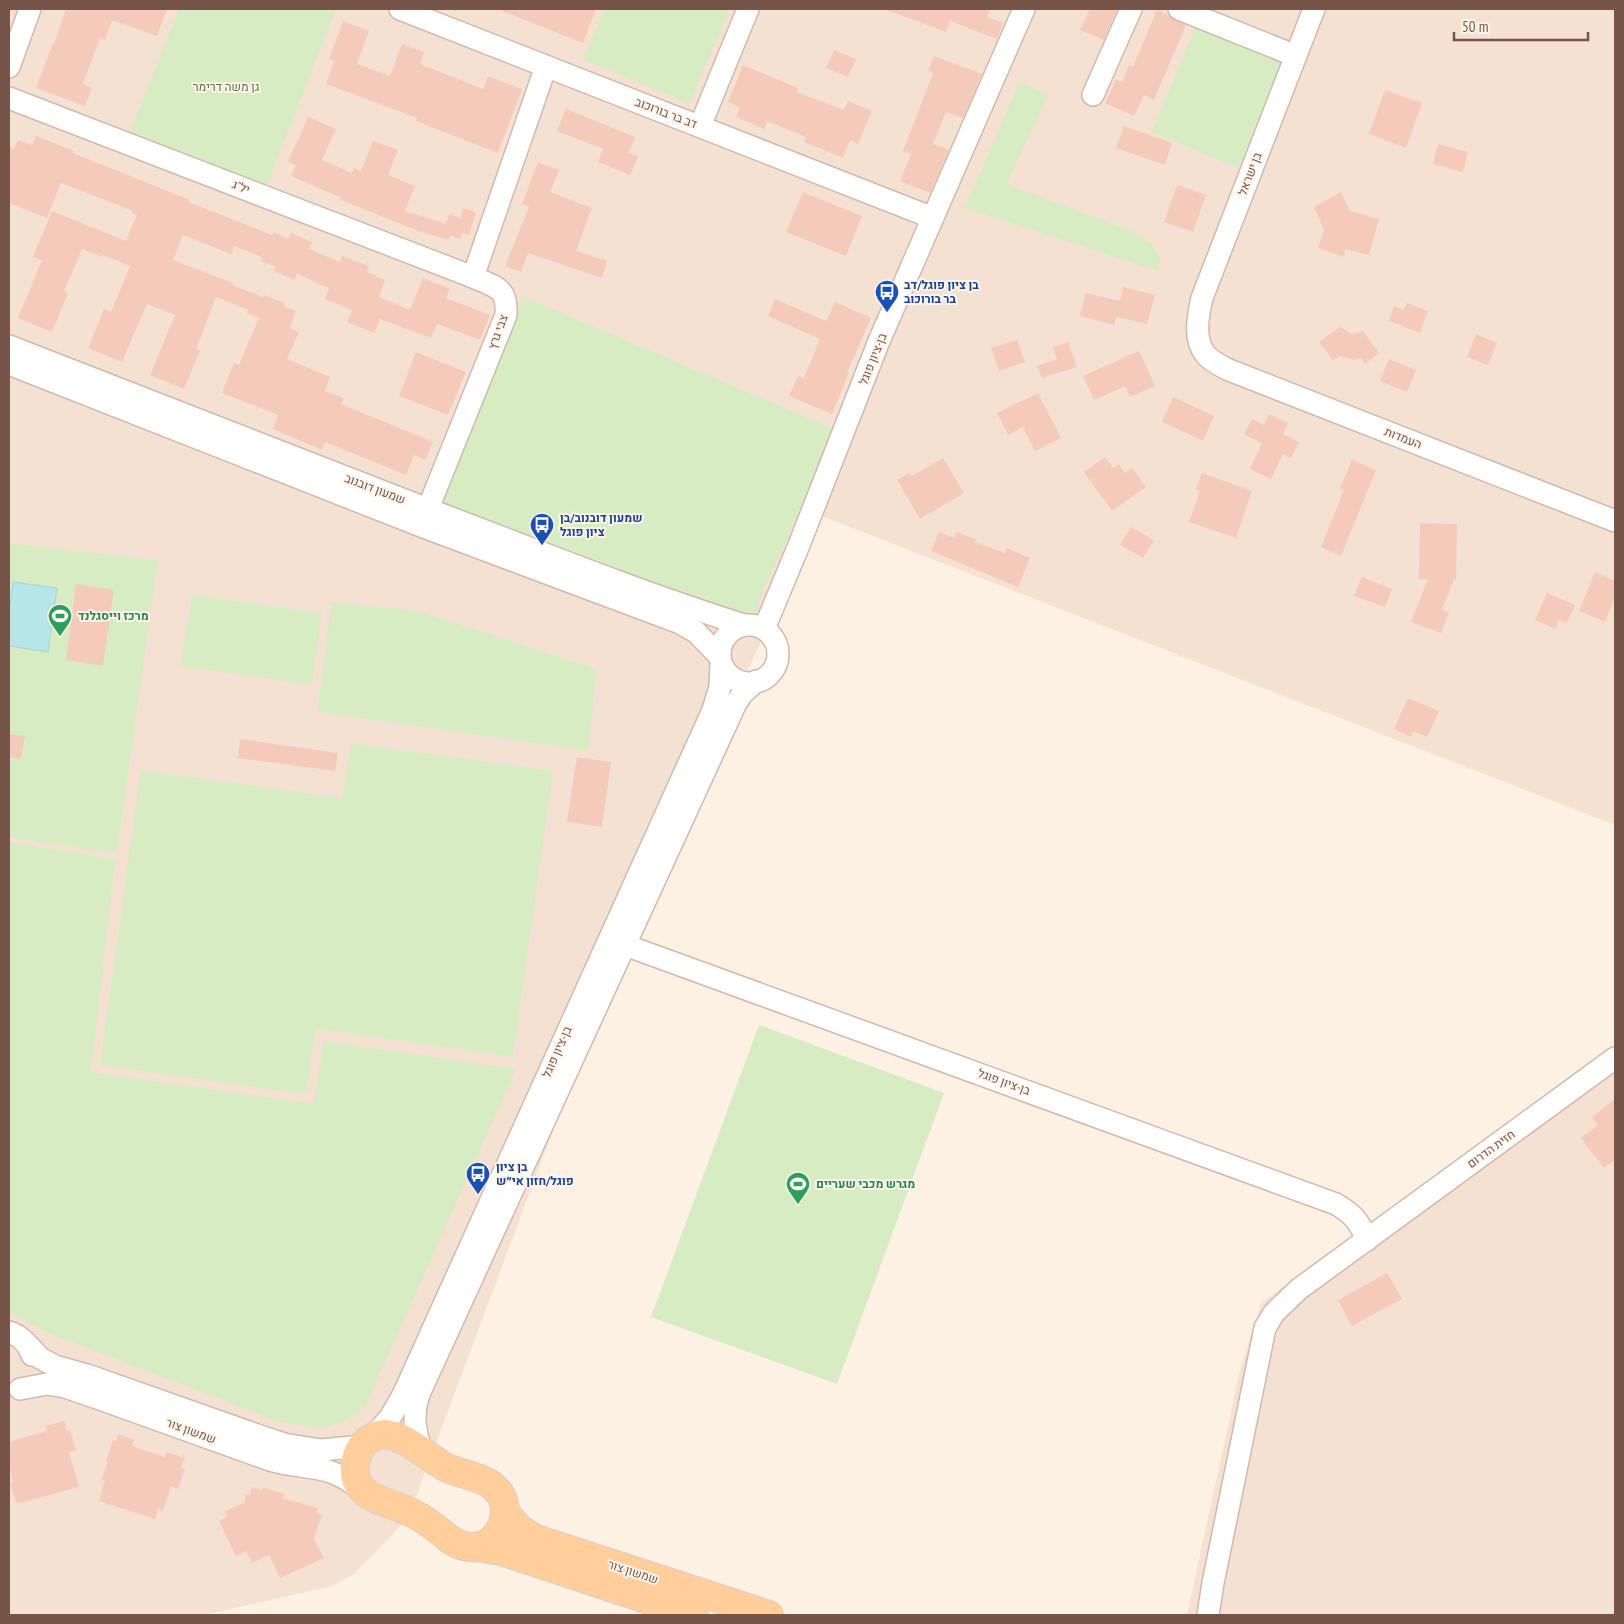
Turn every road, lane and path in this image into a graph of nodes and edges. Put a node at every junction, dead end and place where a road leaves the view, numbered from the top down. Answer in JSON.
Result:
{"nodes":[{"id":1,"x":30,"y":9,"type":"edge"},
{"id":2,"x":400,"y":9,"type":"edge"},
{"id":3,"x":748,"y":9,"type":"edge"},
{"id":4,"x":1024,"y":9,"type":"edge"},
{"id":5,"x":1131,"y":9,"type":"edge"},
{"id":6,"x":1179,"y":9,"type":"edge"},
{"id":7,"x":1314,"y":9,"type":"edge"},
{"id":8,"x":1296,"y":56,"type":"junction"},
{"id":9,"x":546,"y":66,"type":"junction"},
{"id":10,"x":9,"y":67,"type":"edge"},
{"id":11,"x":1093,"y":95,"type":"dead end"},
{"id":12,"x":9,"y":98,"type":"edge"},
{"id":13,"x":700,"y":126,"type":"junction"},
{"id":14,"x":933,"y":218,"type":"junction"},
{"id":15,"x":473,"y":276,"type":"junction"},
{"id":16,"x":1200,"y":343,"type":"joint"},
{"id":17,"x":9,"y":346,"type":"edge"},
{"id":18,"x":9,"y":364,"type":"edge"},
{"id":19,"x":425,"y":517,"type":"junction"},
{"id":20,"x":1615,"y":521,"type":"edge"},
{"id":21,"x":754,"y":627,"type":"junction"},
{"id":22,"x":720,"y":660,"type":"junction"},
{"id":23,"x":756,"y":682,"type":"junction"},
{"id":24,"x":625,"y":945,"type":"junction"},
{"id":25,"x":1615,"y":1058,"type":"edge"},
{"id":26,"x":1367,"y":1240,"type":"junction"},
{"id":27,"x":9,"y":1332,"type":"edge"},
{"id":28,"x":26,"y":1343,"type":"junction"},
{"id":29,"x":12,"y":1393,"type":"edge"},
{"id":30,"x":369,"y":1441,"type":"junction"},
{"id":31,"x":422,"y":1452,"type":"junction"},
{"id":32,"x":360,"y":1488,"type":"junction"},
{"id":33,"x":504,"y":1513,"type":"junction"},
{"id":34,"x":474,"y":1547,"type":"junction"},
{"id":35,"x":694,"y":1615,"type":"edge"},
{"id":36,"x":769,"y":1615,"type":"edge"},
{"id":37,"x":1208,"y":1615,"type":"edge"}],
"edges":[{"from":1,"to":10,"type":"street"},
{"from":2,"to":9,"type":"street","name":"דב בר בורוכוב"},
{"from":3,"to":13,"type":"street"},
{"from":4,"to":14,"type":"street","name":"בן-ציון פוגל"},
{"from":5,"to":11,"type":"street"},
{"from":6,"to":8,"type":"street"},
{"from":7,"to":8,"type":"street","name":"בן ישראל"},
{"from":8,"to":16,"type":"street","name":"בן ישראל"},
{"from":9,"to":13,"type":"street","name":"דב בר בורוכוב"},
{"from":9,"to":15,"type":"street"},
{"from":12,"to":15,"type":"street","name":"יל\"ג"},
{"from":13,"to":14,"type":"street","name":"דב בר בורוכוב"},
{"from":14,"to":21,"type":"street","name":"בן-ציון פוגל"},
{"from":15,"to":19,"type":"street","name":"צבי גרץ"},
{"from":16,"to":20,"type":"street","name":"העמדות"},
{"from":17,"to":19,"type":"street","name":"שמעון דובנוב"},
{"from":18,"to":19,"type":"street","name":"שמעון דובנוב"},
{"from":19,"to":21,"type":"street","name":"שמעון דובנוב"},
{"from":19,"to":22,"type":"street","name":"שמעון דובנוב"},
{"from":21,"to":22,"type":"street"},
{"from":21,"to":23,"type":"street"},
{"from":22,"to":23,"type":"street"},
{"from":22,"to":30,"type":"street","name":"בן-ציון פוגל"},
{"from":23,"to":24,"type":"street","name":"בן-ציון פוגל"},
{"from":24,"to":26,"type":"street","name":"בן-ציון פוגל"},
{"from":24,"to":31,"type":"street","name":"בן-ציון פוגל"},
{"from":25,"to":26,"type":"street","name":"חזית הדרום"},
{"from":26,"to":37,"type":"street","name":"חזית הדרום"},
{"from":27,"to":28,"type":"street","name":"שמשון צור"},
{"from":28,"to":29,"type":"street"},
{"from":28,"to":30,"type":"street","name":"שמשון צור"},
{"from":29,"to":32,"type":"street","name":"שמשון צור"},
{"from":30,"to":31,"type":"main road"},
{"from":30,"to":32,"type":"main road"},
{"from":31,"to":33,"type":"main road"},
{"from":32,"to":34,"type":"main road","name":"שמשון צור"},
{"from":33,"to":34,"type":"main road"},
{"from":33,"to":36,"type":"main road","name":"שמשון צור"},
{"from":34,"to":35,"type":"main road","name":"שמשון צור"}]}
